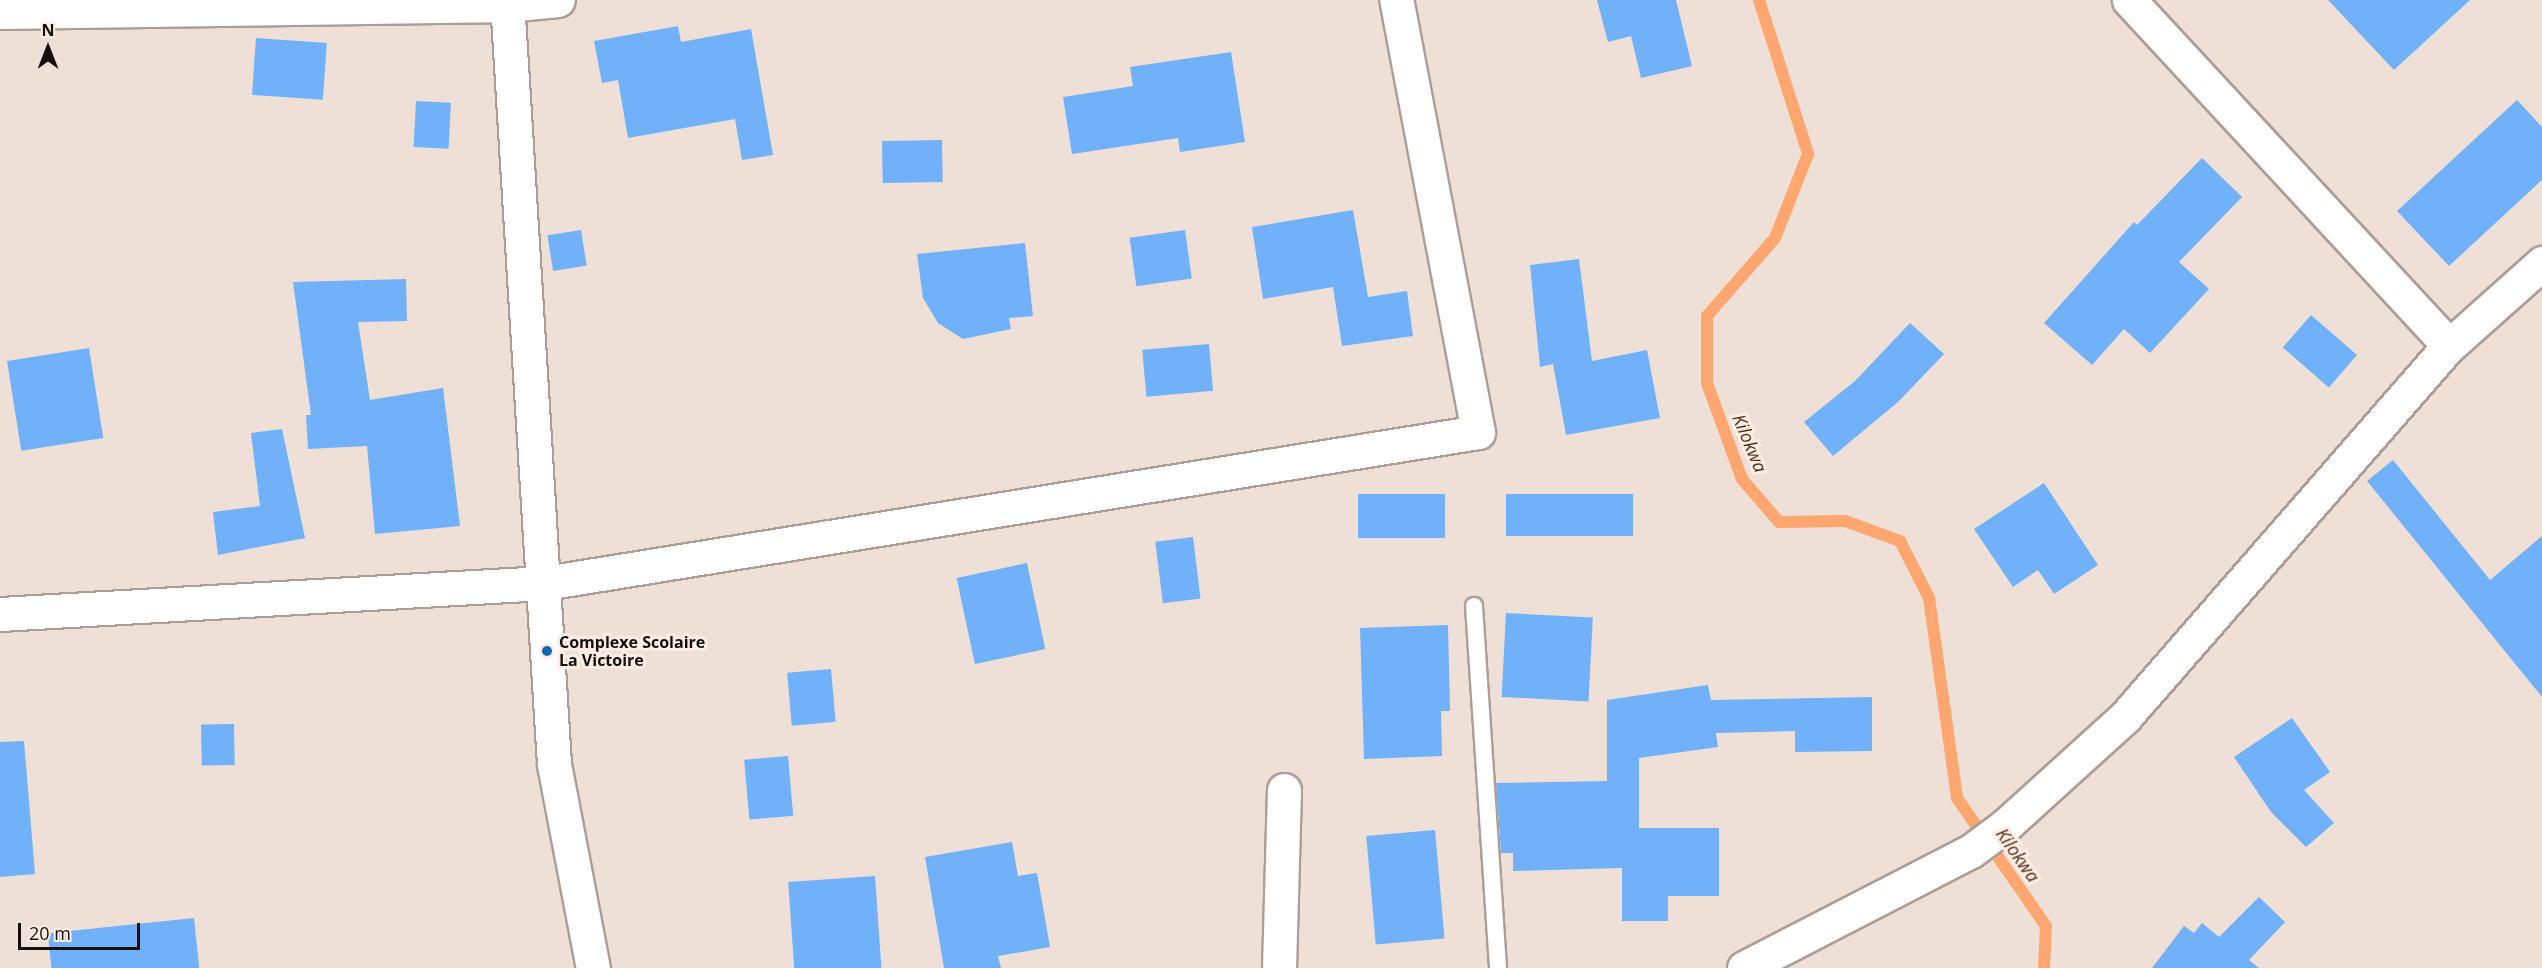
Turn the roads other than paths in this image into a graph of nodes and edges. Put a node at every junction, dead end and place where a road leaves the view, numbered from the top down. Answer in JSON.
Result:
{"nodes":[{"id":1,"x":558,"y":0,"type":"edge"},
{"id":2,"x":1396,"y":0,"type":"edge"},
{"id":3,"x":2129,"y":0,"type":"edge"},
{"id":4,"x":507,"y":3,"type":"edge"},
{"id":5,"x":0,"y":12,"type":"edge"},
{"id":6,"x":2542,"y":263,"type":"edge"},
{"id":7,"x":2449,"y":346,"type":"junction"},
{"id":8,"x":545,"y":584,"type":"junction"},
{"id":9,"x":1474,"y":606,"type":"dead end"},
{"id":10,"x":0,"y":614,"type":"edge"},
{"id":11,"x":1284,"y":790,"type":"dead end"},
{"id":12,"x":593,"y":968,"type":"edge"},
{"id":13,"x":1279,"y":968,"type":"edge"},
{"id":14,"x":1498,"y":968,"type":"edge"},
{"id":15,"x":1744,"y":968,"type":"edge"}],
"edges":[{"from":1,"to":4,"type":"street"},
{"from":2,"to":8,"type":"street"},
{"from":3,"to":7,"type":"street"},
{"from":4,"to":5,"type":"street"},
{"from":4,"to":8,"type":"street"},
{"from":6,"to":7,"type":"street"},
{"from":7,"to":15,"type":"street"},
{"from":8,"to":10,"type":"street"},
{"from":8,"to":12,"type":"street"},
{"from":9,"to":14,"type":"lane"},
{"from":11,"to":13,"type":"street"}]}
